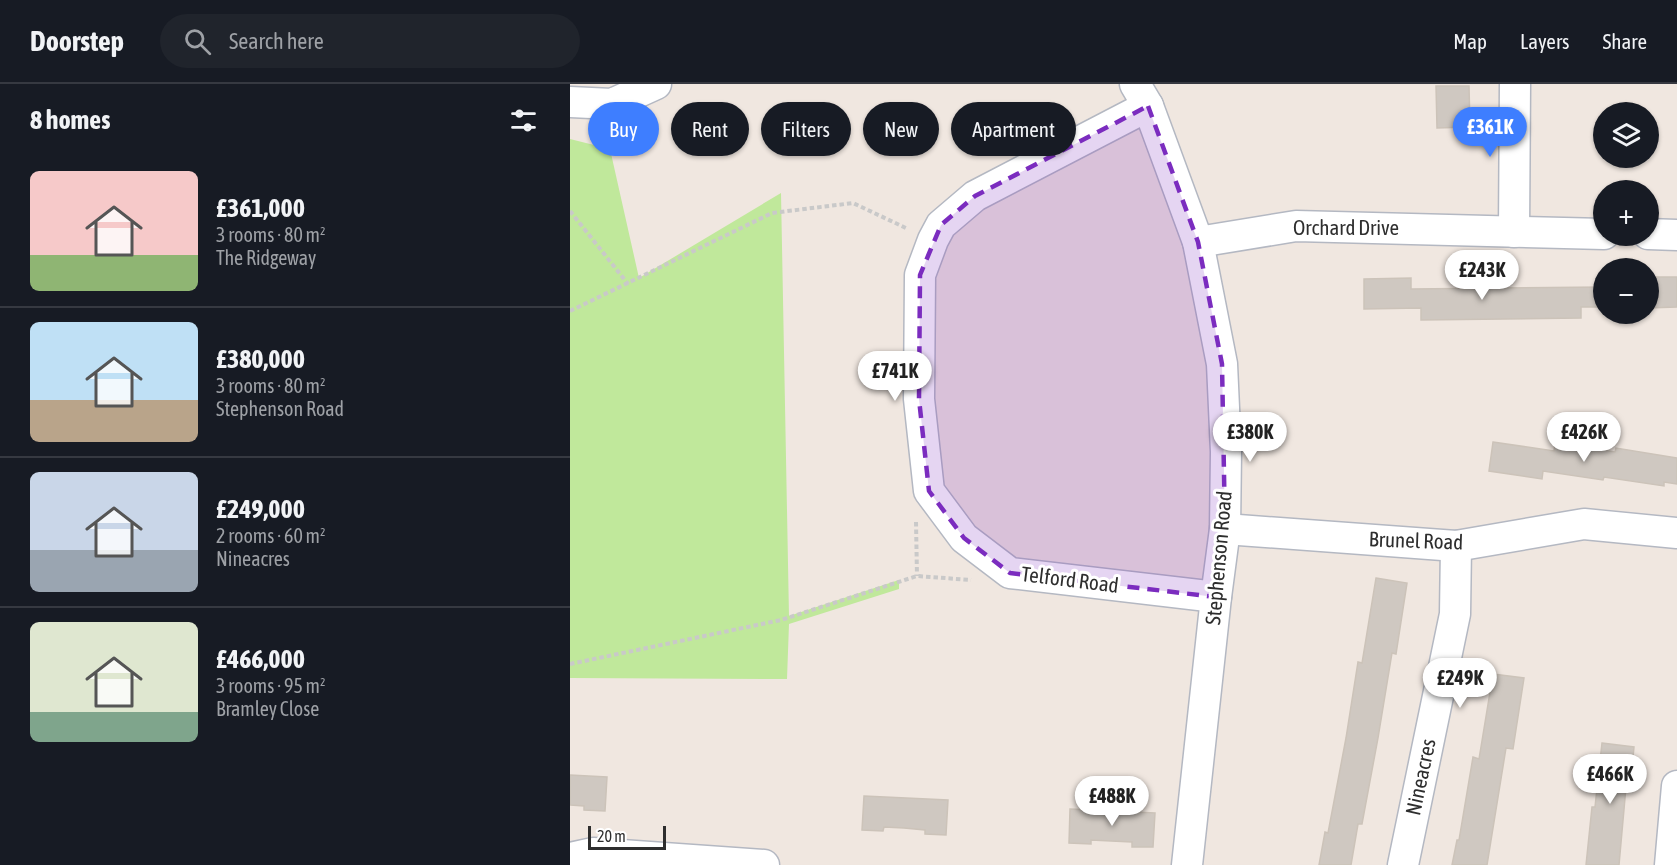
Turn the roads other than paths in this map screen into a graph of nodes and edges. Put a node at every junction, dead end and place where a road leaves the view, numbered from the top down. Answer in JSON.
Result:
{"nodes":[{"id":1,"x":656,"y":84,"type":"edge"},
{"id":2,"x":1515,"y":84,"type":"edge"},
{"id":3,"x":1141,"y":95,"type":"edge"},
{"id":4,"x":570,"y":102,"type":"edge"},
{"id":5,"x":1514,"y":232,"type":"junction"},
{"id":6,"x":1593,"y":234,"type":"edge"},
{"id":7,"x":1659,"y":234,"type":"edge"},
{"id":8,"x":1677,"y":235,"type":"edge"},
{"id":9,"x":1198,"y":243,"type":"junction"},
{"id":10,"x":1225,"y":529,"type":"junction"},
{"id":11,"x":1677,"y":533,"type":"edge"},
{"id":12,"x":1456,"y":546,"type":"junction"},
{"id":13,"x":1216,"y":597,"type":"junction"},
{"id":14,"x":1677,"y":786,"type":"edge"},
{"id":15,"x":570,"y":858,"type":"edge"},
{"id":16,"x":764,"y":865,"type":"edge"},
{"id":17,"x":1187,"y":865,"type":"edge"},
{"id":18,"x":1403,"y":865,"type":"edge"},
{"id":19,"x":1670,"y":865,"type":"edge"}],
"edges":[{"from":1,"to":4,"type":"street"},
{"from":2,"to":5,"type":"street"},
{"from":3,"to":9,"type":"street","name":"Stephenson Road"},
{"from":3,"to":13,"type":"street","name":"Telford Road"},
{"from":5,"to":6,"type":"street","name":"Orchard Drive"},
{"from":5,"to":9,"type":"street","name":"Orchard Drive"},
{"from":7,"to":8,"type":"street"},
{"from":9,"to":10,"type":"street","name":"Stephenson Road"},
{"from":10,"to":12,"type":"street","name":"Brunel Road"},
{"from":10,"to":13,"type":"street","name":"Stephenson Road"},
{"from":11,"to":12,"type":"street","name":"Brunel Road"},
{"from":12,"to":18,"type":"street","name":"Nineacres"},
{"from":13,"to":17,"type":"street","name":"Stephenson Road"},
{"from":14,"to":19,"type":"street"},
{"from":15,"to":16,"type":"street"}]}
